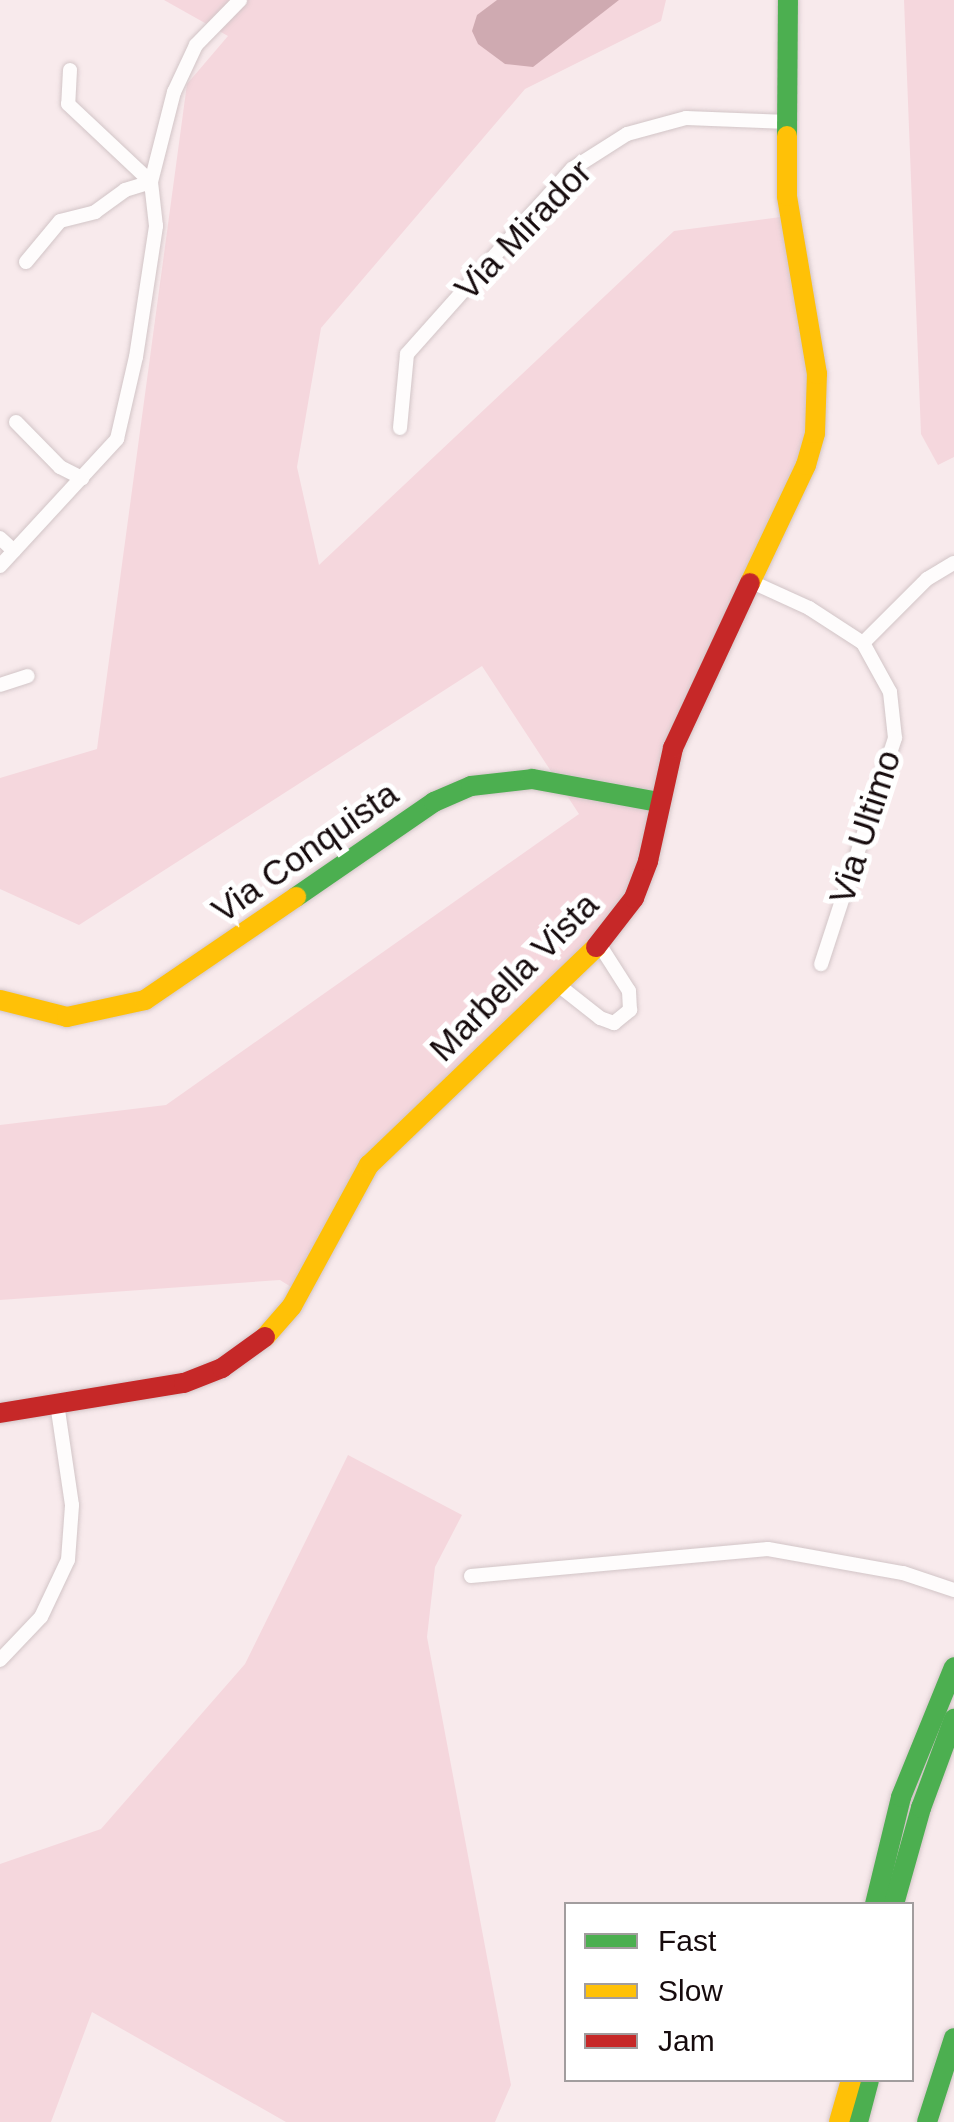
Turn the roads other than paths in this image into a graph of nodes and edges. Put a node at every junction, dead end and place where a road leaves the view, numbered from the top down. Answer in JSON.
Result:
{"nodes":[{"id":1,"x":240,"y":0,"type":"edge"},
{"id":2,"x":788,"y":0,"type":"edge"},
{"id":3,"x":70,"y":70,"type":"dead end"},
{"id":4,"x":788,"y":122,"type":"junction"},
{"id":5,"x":152,"y":182,"type":"junction"},
{"id":6,"x":26,"y":262,"type":"dead end"},
{"id":7,"x":16,"y":422,"type":"dead end"},
{"id":8,"x":400,"y":428,"type":"dead end"},
{"id":9,"x":82,"y":478,"type":"junction"},
{"id":10,"x":0,"y":538,"type":"edge"},
{"id":11,"x":14,"y":551,"type":"junction"},
{"id":12,"x":954,"y":563,"type":"edge"},
{"id":13,"x":0,"y":566,"type":"edge"},
{"id":14,"x":752,"y":582,"type":"junction"},
{"id":15,"x":863,"y":644,"type":"junction"},
{"id":16,"x":28,"y":676,"type":"dead end"},
{"id":17,"x":0,"y":685,"type":"edge"},
{"id":18,"x":659,"y":802,"type":"junction"},
{"id":19,"x":598,"y":944,"type":"junction"},
{"id":20,"x":820,"y":964,"type":"dead end"},
{"id":21,"x":557,"y":984,"type":"junction"},
{"id":22,"x":0,"y":1000,"type":"edge"},
{"id":23,"x":57,"y":1404,"type":"junction"},
{"id":24,"x":0,"y":1413,"type":"edge"},
{"id":25,"x":471,"y":1576,"type":"dead end"},
{"id":26,"x":954,"y":1590,"type":"edge"},
{"id":27,"x":0,"y":1660,"type":"edge"},
{"id":28,"x":954,"y":1667,"type":"edge"},
{"id":29,"x":954,"y":1719,"type":"edge"},
{"id":30,"x":877,"y":1882,"type":"junction"},
{"id":31,"x":897,"y":1895,"type":"edge"},
{"id":32,"x":875,"y":1902,"type":"edge"},
{"id":33,"x":954,"y":2038,"type":"edge"},
{"id":34,"x":850,"y":2082,"type":"edge"},
{"id":35,"x":868,"y":2082,"type":"edge"},
{"id":36,"x":839,"y":2122,"type":"edge"},
{"id":37,"x":858,"y":2122,"type":"edge"},
{"id":38,"x":927,"y":2122,"type":"edge"}],
"edges":[{"from":1,"to":5,"type":"street"},
{"from":2,"to":4,"type":"main road","name":"Marbella Vista"},
{"from":3,"to":5,"type":"street"},
{"from":4,"to":8,"type":"street","name":"Via Mirador"},
{"from":4,"to":14,"type":"main road","name":"Marbella Vista"},
{"from":5,"to":6,"type":"street"},
{"from":5,"to":9,"type":"street"},
{"from":7,"to":9,"type":"street"},
{"from":9,"to":11,"type":"street"},
{"from":10,"to":11,"type":"street"},
{"from":11,"to":13,"type":"street"},
{"from":12,"to":15,"type":"street"},
{"from":14,"to":15,"type":"street","name":"Via Ultimo"},
{"from":14,"to":18,"type":"main road","name":"Marbella Vista"},
{"from":15,"to":20,"type":"street","name":"Via Ultimo"},
{"from":16,"to":17,"type":"street"},
{"from":18,"to":19,"type":"main road","name":"Marbella Vista"},
{"from":18,"to":22,"type":"main road","name":"Via Conquista"},
{"from":19,"to":21,"type":"main road","name":"Marbella Vista"},
{"from":19,"to":21,"type":"street"},
{"from":21,"to":23,"type":"main road","name":"Marbella Vista"},
{"from":23,"to":24,"type":"main road","name":"Marbella Vista"},
{"from":23,"to":27,"type":"street"},
{"from":25,"to":26,"type":"street"},
{"from":28,"to":30,"type":"main road"},
{"from":29,"to":31,"type":"main road"},
{"from":30,"to":31,"type":"main road"},
{"from":30,"to":32,"type":"main road"},
{"from":33,"to":38,"type":"main road"},
{"from":34,"to":36,"type":"main road"},
{"from":35,"to":37,"type":"main road"}]}
